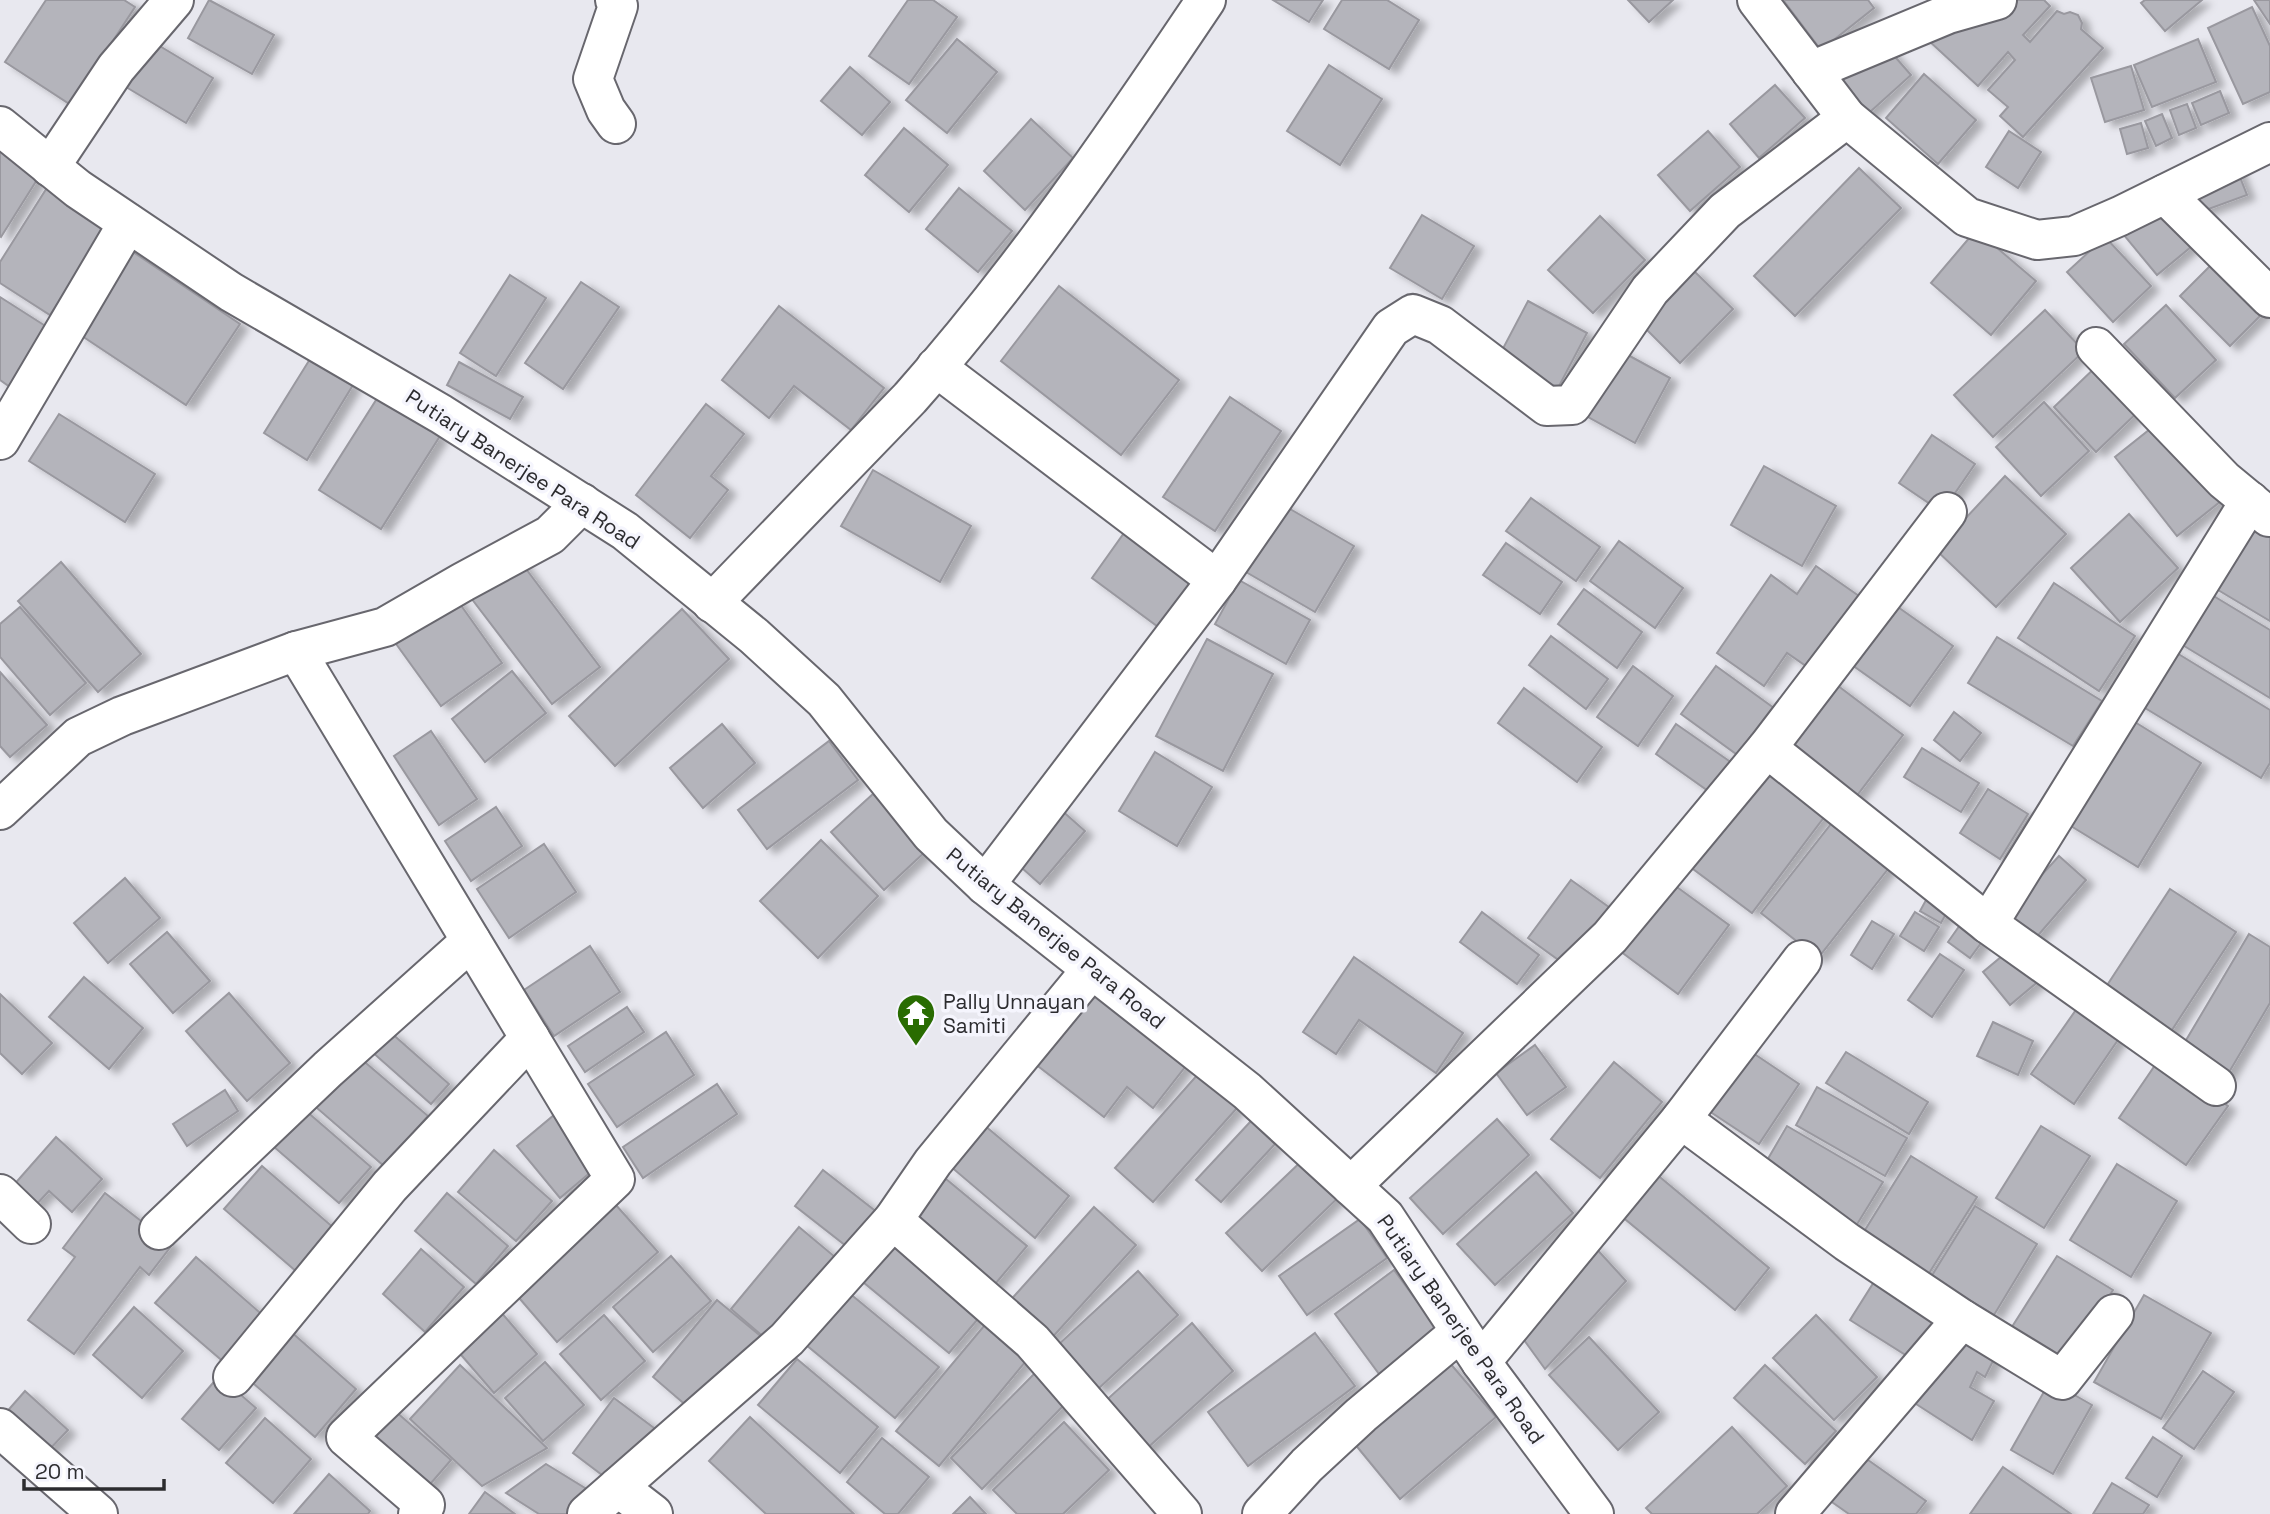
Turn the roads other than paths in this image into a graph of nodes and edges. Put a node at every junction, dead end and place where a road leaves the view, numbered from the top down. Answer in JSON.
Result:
{"nodes":[{"id":1,"x":174,"y":0,"type":"edge"},
{"id":2,"x":615,"y":0,"type":"edge"},
{"id":3,"x":1206,"y":0,"type":"edge"},
{"id":4,"x":1997,"y":0,"type":"edge"},
{"id":5,"x":1764,"y":3,"type":"edge"},
{"id":6,"x":1811,"y":71,"type":"junction"},
{"id":7,"x":1847,"y":118,"type":"junction"},
{"id":8,"x":616,"y":124,"type":"dead end"},
{"id":9,"x":0,"y":126,"type":"edge"},
{"id":10,"x":2270,"y":142,"type":"edge"},
{"id":11,"x":50,"y":167,"type":"junction"},
{"id":12,"x":2165,"y":194,"type":"junction"},
{"id":13,"x":128,"y":223,"type":"junction"},
{"id":14,"x":2270,"y":298,"type":"edge"},
{"id":15,"x":2096,"y":347,"type":"dead end"},
{"id":16,"x":936,"y":367,"type":"junction"},
{"id":17,"x":0,"y":440,"type":"edge"},
{"id":18,"x":582,"y":503,"type":"junction"},
{"id":19,"x":2260,"y":509,"type":"edge"},
{"id":20,"x":1947,"y":512,"type":"dead end"},
{"id":21,"x":1217,"y":580,"type":"junction"},
{"id":22,"x":712,"y":603,"type":"junction"},
{"id":23,"x":296,"y":652,"type":"junction"},
{"id":24,"x":1767,"y":748,"type":"junction"},
{"id":25,"x":0,"y":810,"type":"edge"},
{"id":26,"x":985,"y":885,"type":"junction"},
{"id":27,"x":1988,"y":924,"type":"junction"},
{"id":28,"x":471,"y":941,"type":"junction"},
{"id":29,"x":1802,"y":960,"type":"dead end"},
{"id":30,"x":1091,"y":970,"type":"junction"},
{"id":31,"x":530,"y":1038,"type":"junction"},
{"id":32,"x":2216,"y":1086,"type":"dead end"},
{"id":33,"x":1681,"y":1119,"type":"junction"},
{"id":34,"x":1351,"y":1186,"type":"junction"},
{"id":35,"x":0,"y":1194,"type":"edge"},
{"id":36,"x":892,"y":1220,"type":"junction"},
{"id":37,"x":31,"y":1224,"type":"dead end"},
{"id":38,"x":159,"y":1230,"type":"dead end"},
{"id":39,"x":2114,"y":1314,"type":"dead end"},
{"id":40,"x":1962,"y":1319,"type":"junction"},
{"id":41,"x":1471,"y":1347,"type":"junction"},
{"id":42,"x":233,"y":1377,"type":"dead end"},
{"id":43,"x":0,"y":1428,"type":"edge"},
{"id":44,"x":618,"y":1487,"type":"junction"},
{"id":45,"x":1591,"y":1513,"type":"edge"},
{"id":46,"x":98,"y":1514,"type":"edge"},
{"id":47,"x":418,"y":1514,"type":"edge"},
{"id":48,"x":587,"y":1514,"type":"edge"},
{"id":49,"x":653,"y":1514,"type":"edge"},
{"id":50,"x":1182,"y":1514,"type":"edge"},
{"id":51,"x":1262,"y":1514,"type":"edge"},
{"id":52,"x":1795,"y":1514,"type":"edge"}],
"edges":[{"from":1,"to":11,"type":"street"},
{"from":2,"to":8,"type":"street"},
{"from":3,"to":16,"type":"street"},
{"from":4,"to":6,"type":"street"},
{"from":5,"to":6,"type":"street"},
{"from":6,"to":7,"type":"street"},
{"from":7,"to":12,"type":"street"},
{"from":7,"to":21,"type":"street"},
{"from":9,"to":11,"type":"street","name":"Putiary Banerjee Para Road"},
{"from":10,"to":12,"type":"street"},
{"from":11,"to":13,"type":"street","name":"Putiary Banerjee Para Road"},
{"from":12,"to":14,"type":"street"},
{"from":13,"to":17,"type":"street"},
{"from":13,"to":18,"type":"street","name":"Putiary Banerjee Para Road"},
{"from":15,"to":19,"type":"street"},
{"from":16,"to":21,"type":"street"},
{"from":16,"to":22,"type":"street"},
{"from":18,"to":22,"type":"street","name":"Putiary Banerjee Para Road"},
{"from":18,"to":23,"type":"street"},
{"from":19,"to":27,"type":"street"},
{"from":20,"to":24,"type":"street"},
{"from":21,"to":26,"type":"street"},
{"from":22,"to":26,"type":"street","name":"Putiary Banerjee Para Road"},
{"from":23,"to":25,"type":"street"},
{"from":23,"to":28,"type":"street"},
{"from":24,"to":27,"type":"street"},
{"from":24,"to":34,"type":"street"},
{"from":26,"to":30,"type":"street","name":"Putiary Banerjee Para Road"},
{"from":27,"to":32,"type":"street"},
{"from":28,"to":31,"type":"street"},
{"from":28,"to":38,"type":"street"},
{"from":29,"to":33,"type":"street"},
{"from":30,"to":34,"type":"street","name":"Putiary Banerjee Para Road"},
{"from":30,"to":36,"type":"street"},
{"from":31,"to":42,"type":"street"},
{"from":31,"to":47,"type":"street"},
{"from":33,"to":40,"type":"street"},
{"from":33,"to":41,"type":"street"},
{"from":34,"to":41,"type":"street","name":"Putiary Banerjee Para Road"},
{"from":35,"to":37,"type":"street"},
{"from":36,"to":44,"type":"street"},
{"from":36,"to":50,"type":"street"},
{"from":39,"to":40,"type":"street"},
{"from":40,"to":52,"type":"street"},
{"from":41,"to":45,"type":"street","name":"Putiary Banerjee Para Road"},
{"from":41,"to":51,"type":"street"},
{"from":43,"to":46,"type":"street"},
{"from":44,"to":48,"type":"street"},
{"from":44,"to":49,"type":"street"}]}
